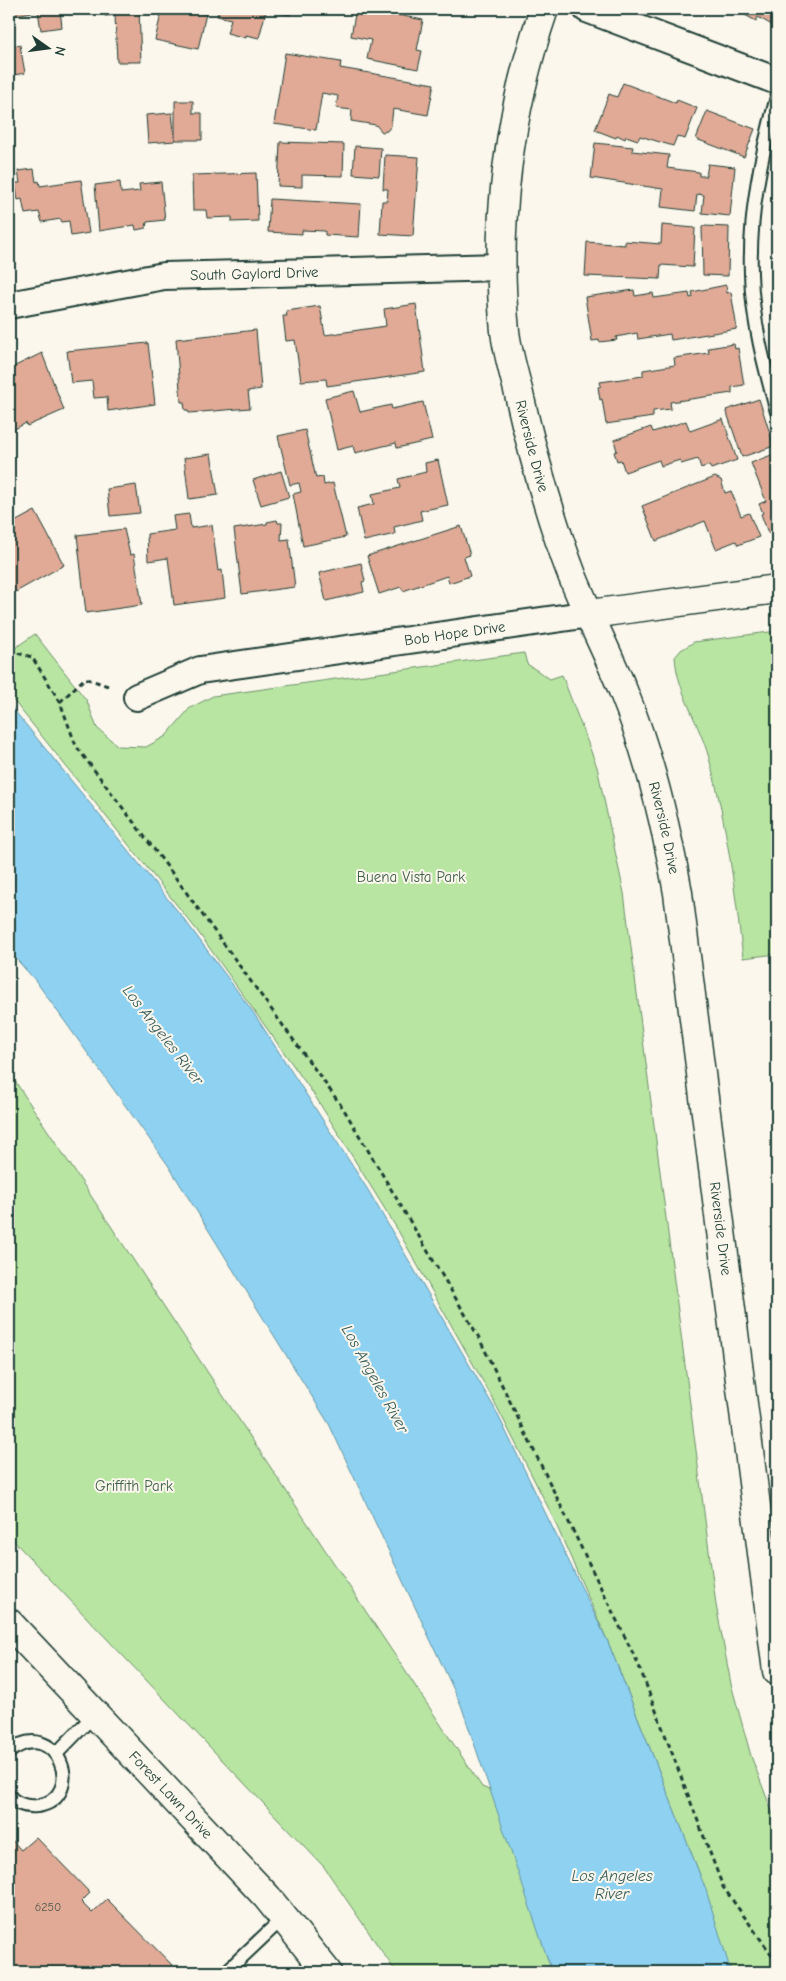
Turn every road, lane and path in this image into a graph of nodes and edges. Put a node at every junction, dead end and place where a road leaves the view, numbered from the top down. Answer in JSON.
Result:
{"nodes":[{"id":1,"x":544,"y":9,"type":"edge"},
{"id":2,"x":587,"y":9,"type":"edge"},
{"id":3,"x":777,"y":81,"type":"edge"},
{"id":4,"x":777,"y":97,"type":"edge"},
{"id":5,"x":502,"y":267,"type":"junction"},
{"id":6,"x":9,"y":305,"type":"edge"},
{"id":7,"x":777,"y":412,"type":"edge"},
{"id":8,"x":777,"y":589,"type":"edge"},
{"id":9,"x":590,"y":614,"type":"junction"},
{"id":10,"x":9,"y":651,"type":"edge"},
{"id":11,"x":137,"y":697,"type":"joint"},
{"id":12,"x":60,"y":702,"type":"junction"},
{"id":13,"x":9,"y":1623,"type":"edge"},
{"id":14,"x":777,"y":1671,"type":"edge"},
{"id":15,"x":94,"y":1715,"type":"junction"},
{"id":16,"x":9,"y":1752,"type":"edge"},
{"id":17,"x":57,"y":1754,"type":"junction"},
{"id":18,"x":9,"y":1796,"type":"edge"},
{"id":19,"x":283,"y":1918,"type":"junction"},
{"id":20,"x":777,"y":1962,"type":"edge"},
{"id":21,"x":226,"y":1972,"type":"edge"},
{"id":22,"x":327,"y":1972,"type":"edge"}],
"edges":[{"from":1,"to":5,"type":"main road","name":"Riverside Drive"},
{"from":2,"to":3,"type":"street"},
{"from":4,"to":7,"type":"lane"},
{"from":5,"to":6,"type":"street","name":"South Gaylord Drive"},
{"from":5,"to":9,"type":"main road","name":"Riverside Drive"},
{"from":8,"to":9,"type":"main road","name":"Bob Hope Drive"},
{"from":9,"to":11,"type":"street","name":"Bob Hope Drive"},
{"from":9,"to":14,"type":"main road","name":"Riverside Drive"},
{"from":10,"to":12,"type":"path"},
{"from":11,"to":12,"type":"path"},
{"from":12,"to":20,"type":"path"},
{"from":13,"to":15,"type":"main road","name":"Forest Lawn Drive"},
{"from":15,"to":17,"type":"lane"},
{"from":15,"to":19,"type":"main road","name":"Forest Lawn Drive"},
{"from":16,"to":17,"type":"lane"},
{"from":17,"to":18,"type":"lane"},
{"from":19,"to":21,"type":"lane"},
{"from":19,"to":22,"type":"main road","name":"Forest Lawn Drive"}]}
